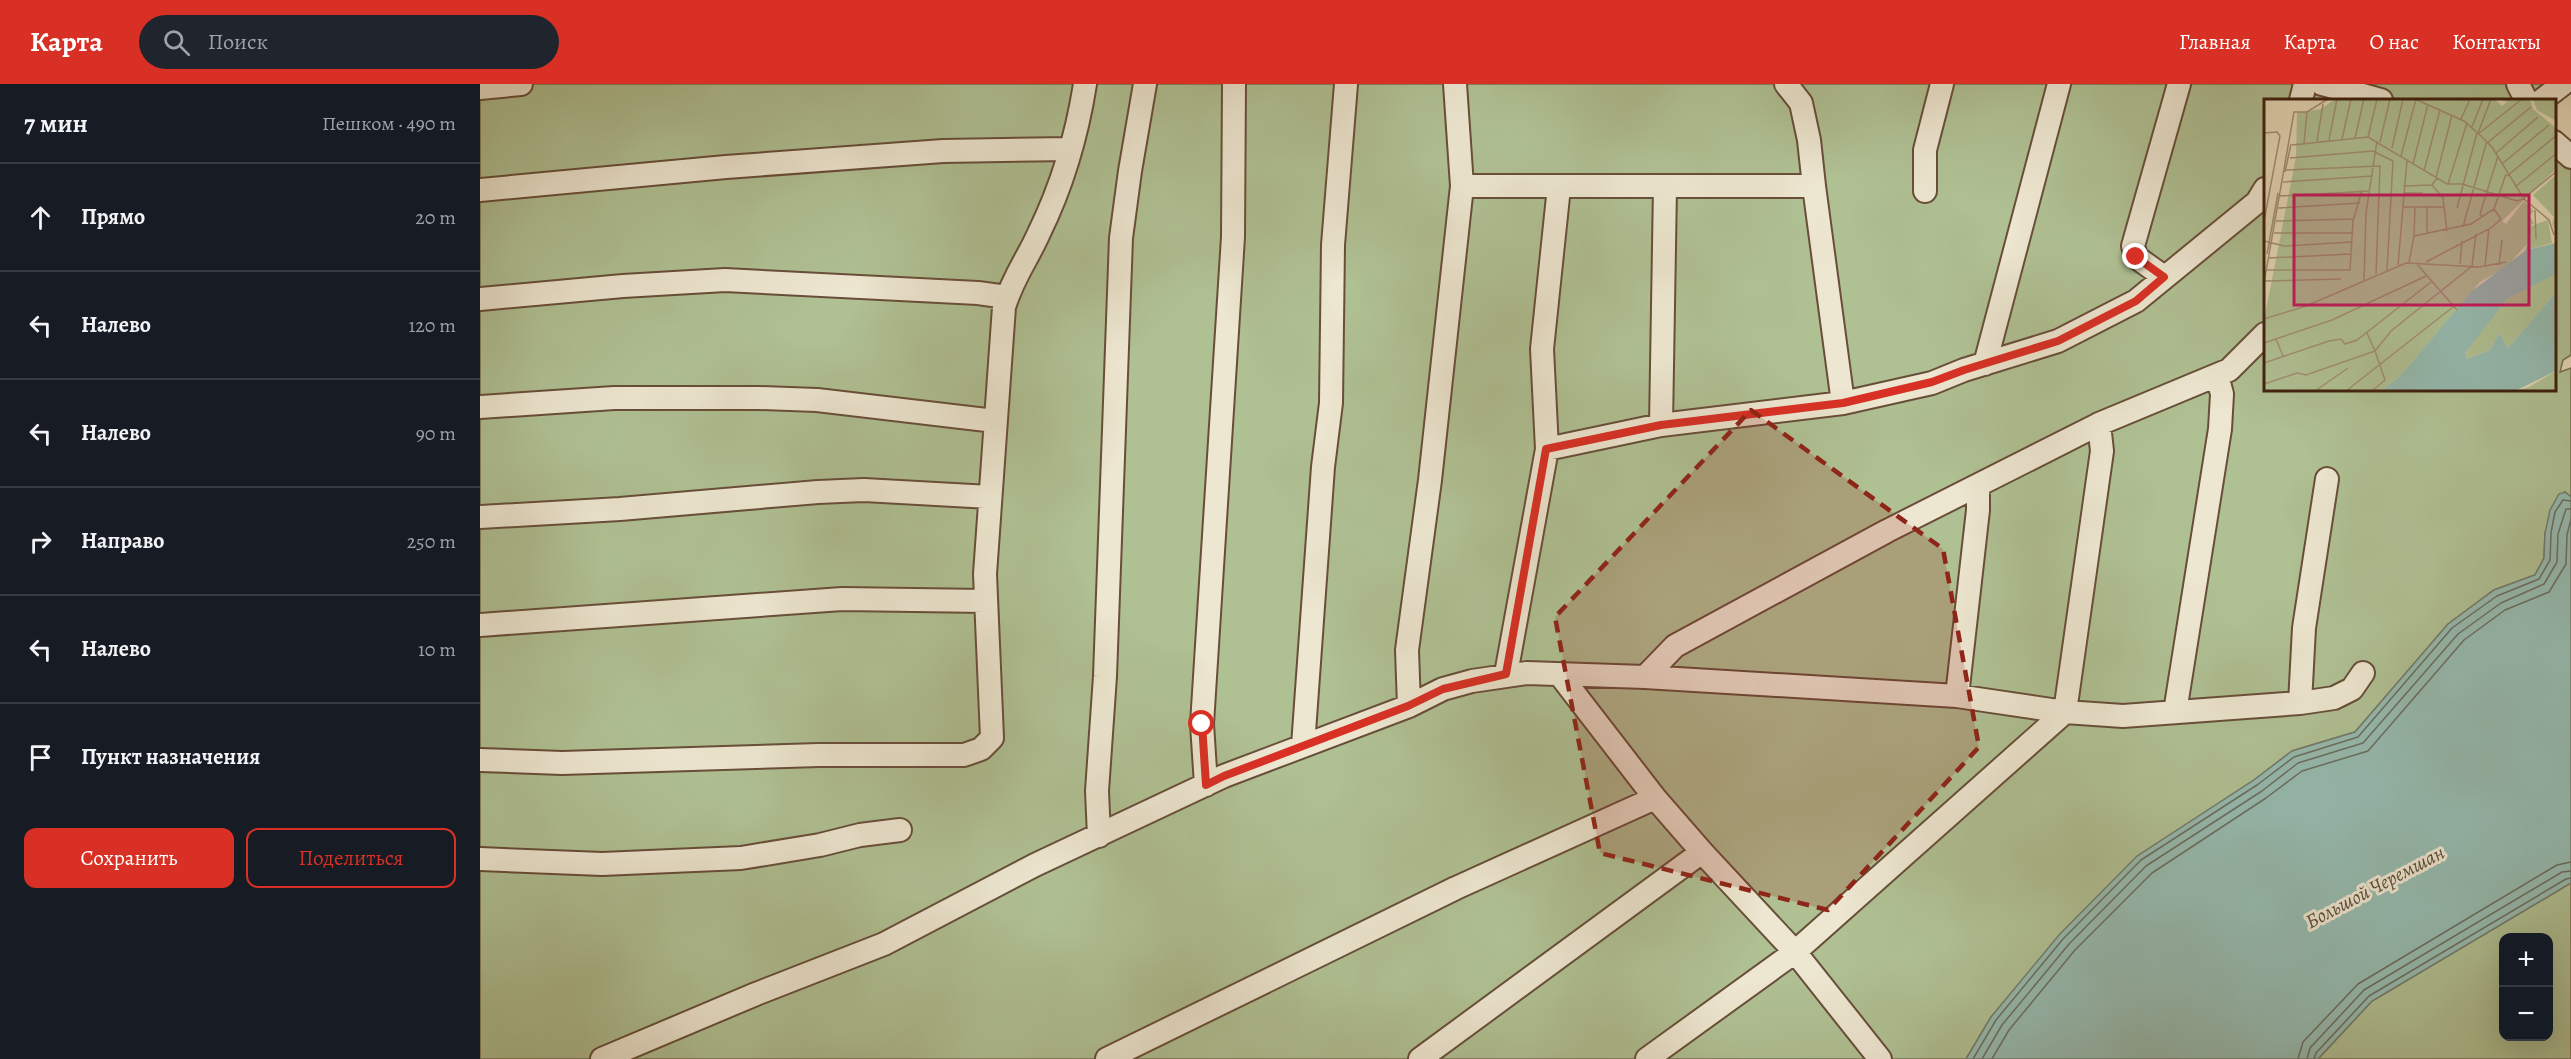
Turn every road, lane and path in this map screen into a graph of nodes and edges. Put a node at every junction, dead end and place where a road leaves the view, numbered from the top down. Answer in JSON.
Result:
{"nodes":[{"id":1,"x":521,"y":84,"type":"edge"},
{"id":2,"x":1085,"y":84,"type":"edge"},
{"id":3,"x":1145,"y":84,"type":"edge"},
{"id":4,"x":1234,"y":84,"type":"edge"},
{"id":5,"x":1346,"y":84,"type":"edge"},
{"id":6,"x":1455,"y":84,"type":"edge"},
{"id":7,"x":1786,"y":84,"type":"edge"},
{"id":8,"x":1942,"y":84,"type":"edge"},
{"id":9,"x":2059,"y":84,"type":"edge"},
{"id":10,"x":2179,"y":84,"type":"edge"},
{"id":11,"x":2305,"y":84,"type":"edge"},
{"id":12,"x":2322,"y":84,"type":"edge"},
{"id":13,"x":2518,"y":84,"type":"edge"},
{"id":14,"x":2563,"y":84,"type":"edge"},
{"id":15,"x":480,"y":88,"type":"edge"},
{"id":16,"x":2301,"y":99,"type":"edge"},
{"id":17,"x":2376,"y":99,"type":"edge"},
{"id":18,"x":2526,"y":99,"type":"edge"},
{"id":19,"x":2543,"y":99,"type":"edge"},
{"id":20,"x":2556,"y":144,"type":"edge"},
{"id":21,"x":1071,"y":149,"type":"junction"},
{"id":22,"x":2571,"y":157,"type":"edge"},
{"id":23,"x":1462,"y":186,"type":"junction"},
{"id":24,"x":1814,"y":186,"type":"junction"},
{"id":25,"x":1559,"y":187,"type":"junction"},
{"id":26,"x":1665,"y":187,"type":"junction"},
{"id":27,"x":480,"y":190,"type":"edge"},
{"id":28,"x":1925,"y":191,"type":"dead end"},
{"id":29,"x":2262,"y":200,"type":"edge"},
{"id":30,"x":2164,"y":277,"type":"junction"},
{"id":31,"x":1007,"y":297,"type":"junction"},
{"id":32,"x":480,"y":300,"type":"edge"},
{"id":33,"x":2264,"y":335,"type":"edge"},
{"id":34,"x":1985,"y":364,"type":"junction"},
{"id":35,"x":2217,"y":375,"type":"junction"},
{"id":36,"x":1843,"y":403,"type":"junction"},
{"id":37,"x":480,"y":407,"type":"edge"},
{"id":38,"x":995,"y":421,"type":"junction"},
{"id":39,"x":2099,"y":424,"type":"junction"},
{"id":40,"x":1661,"y":425,"type":"junction"},
{"id":41,"x":1546,"y":449,"type":"junction"},
{"id":42,"x":2327,"y":479,"type":"dead end"},
{"id":43,"x":1978,"y":487,"type":"junction"},
{"id":44,"x":990,"y":497,"type":"junction"},
{"id":45,"x":480,"y":517,"type":"edge"},
{"id":46,"x":986,"y":601,"type":"junction"},
{"id":47,"x":480,"y":625,"type":"edge"},
{"id":48,"x":2364,"y":673,"type":"dead end"},
{"id":49,"x":1506,"y":674,"type":"junction"},
{"id":50,"x":1560,"y":675,"type":"junction"},
{"id":51,"x":1645,"y":677,"type":"junction"},
{"id":52,"x":1957,"y":696,"type":"junction"},
{"id":53,"x":2300,"y":703,"type":"junction"},
{"id":54,"x":1408,"y":706,"type":"junction"},
{"id":55,"x":2065,"y":711,"type":"junction"},
{"id":56,"x":2175,"y":712,"type":"junction"},
{"id":57,"x":1304,"y":746,"type":"junction"},
{"id":58,"x":480,"y":760,"type":"edge"},
{"id":59,"x":1206,"y":785,"type":"junction"},
{"id":60,"x":1655,"y":798,"type":"junction"},
{"id":61,"x":900,"y":830,"type":"dead end"},
{"id":62,"x":1099,"y":836,"type":"junction"},
{"id":63,"x":1702,"y":852,"type":"junction"},
{"id":64,"x":480,"y":859,"type":"edge"},
{"id":65,"x":1795,"y":952,"type":"junction"},
{"id":66,"x":602,"y":1059,"type":"edge"},
{"id":67,"x":1107,"y":1059,"type":"edge"},
{"id":68,"x":1420,"y":1059,"type":"edge"},
{"id":69,"x":1647,"y":1059,"type":"edge"},
{"id":70,"x":1880,"y":1059,"type":"edge"}],
"edges":[{"from":1,"to":15,"type":"street"},
{"from":2,"to":21,"type":"street"},
{"from":3,"to":62,"type":"street"},
{"from":4,"to":59,"type":"street"},
{"from":5,"to":57,"type":"street"},
{"from":6,"to":23,"type":"street"},
{"from":7,"to":24,"type":"street"},
{"from":8,"to":28,"type":"street"},
{"from":9,"to":34,"type":"street"},
{"from":10,"to":30,"type":"street"},
{"from":11,"to":16,"type":"street"},
{"from":12,"to":17,"type":"street"},
{"from":13,"to":18,"type":"street"},
{"from":14,"to":19,"type":"street"},
{"from":20,"to":22,"type":"street"},
{"from":21,"to":27,"type":"street"},
{"from":21,"to":31,"type":"street"},
{"from":23,"to":25,"type":"street"},
{"from":23,"to":54,"type":"street"},
{"from":24,"to":26,"type":"street"},
{"from":24,"to":36,"type":"street"},
{"from":25,"to":26,"type":"street"},
{"from":25,"to":41,"type":"street"},
{"from":26,"to":40,"type":"street"},
{"from":29,"to":30,"type":"street"},
{"from":30,"to":34,"type":"street"},
{"from":31,"to":32,"type":"street"},
{"from":31,"to":38,"type":"street"},
{"from":33,"to":35,"type":"street"},
{"from":34,"to":36,"type":"street"},
{"from":35,"to":39,"type":"street"},
{"from":35,"to":56,"type":"street"},
{"from":36,"to":40,"type":"street"},
{"from":37,"to":38,"type":"street"},
{"from":38,"to":44,"type":"street"},
{"from":39,"to":43,"type":"street"},
{"from":39,"to":55,"type":"street"},
{"from":40,"to":41,"type":"street"},
{"from":41,"to":49,"type":"street"},
{"from":42,"to":53,"type":"street"},
{"from":43,"to":51,"type":"street"},
{"from":43,"to":52,"type":"street"},
{"from":44,"to":45,"type":"street"},
{"from":44,"to":46,"type":"street"},
{"from":46,"to":47,"type":"street"},
{"from":46,"to":58,"type":"street"},
{"from":48,"to":53,"type":"street"},
{"from":49,"to":50,"type":"street"},
{"from":49,"to":54,"type":"street"},
{"from":50,"to":51,"type":"street"},
{"from":50,"to":60,"type":"street"},
{"from":51,"to":52,"type":"street"},
{"from":52,"to":55,"type":"street"},
{"from":53,"to":56,"type":"street"},
{"from":54,"to":57,"type":"street"},
{"from":55,"to":56,"type":"street"},
{"from":55,"to":65,"type":"street"},
{"from":57,"to":59,"type":"street"},
{"from":59,"to":62,"type":"street"},
{"from":60,"to":63,"type":"street"},
{"from":60,"to":67,"type":"street"},
{"from":61,"to":64,"type":"street"},
{"from":62,"to":66,"type":"street"},
{"from":63,"to":65,"type":"street"},
{"from":63,"to":68,"type":"street"},
{"from":65,"to":69,"type":"street"},
{"from":65,"to":70,"type":"street"}]}
